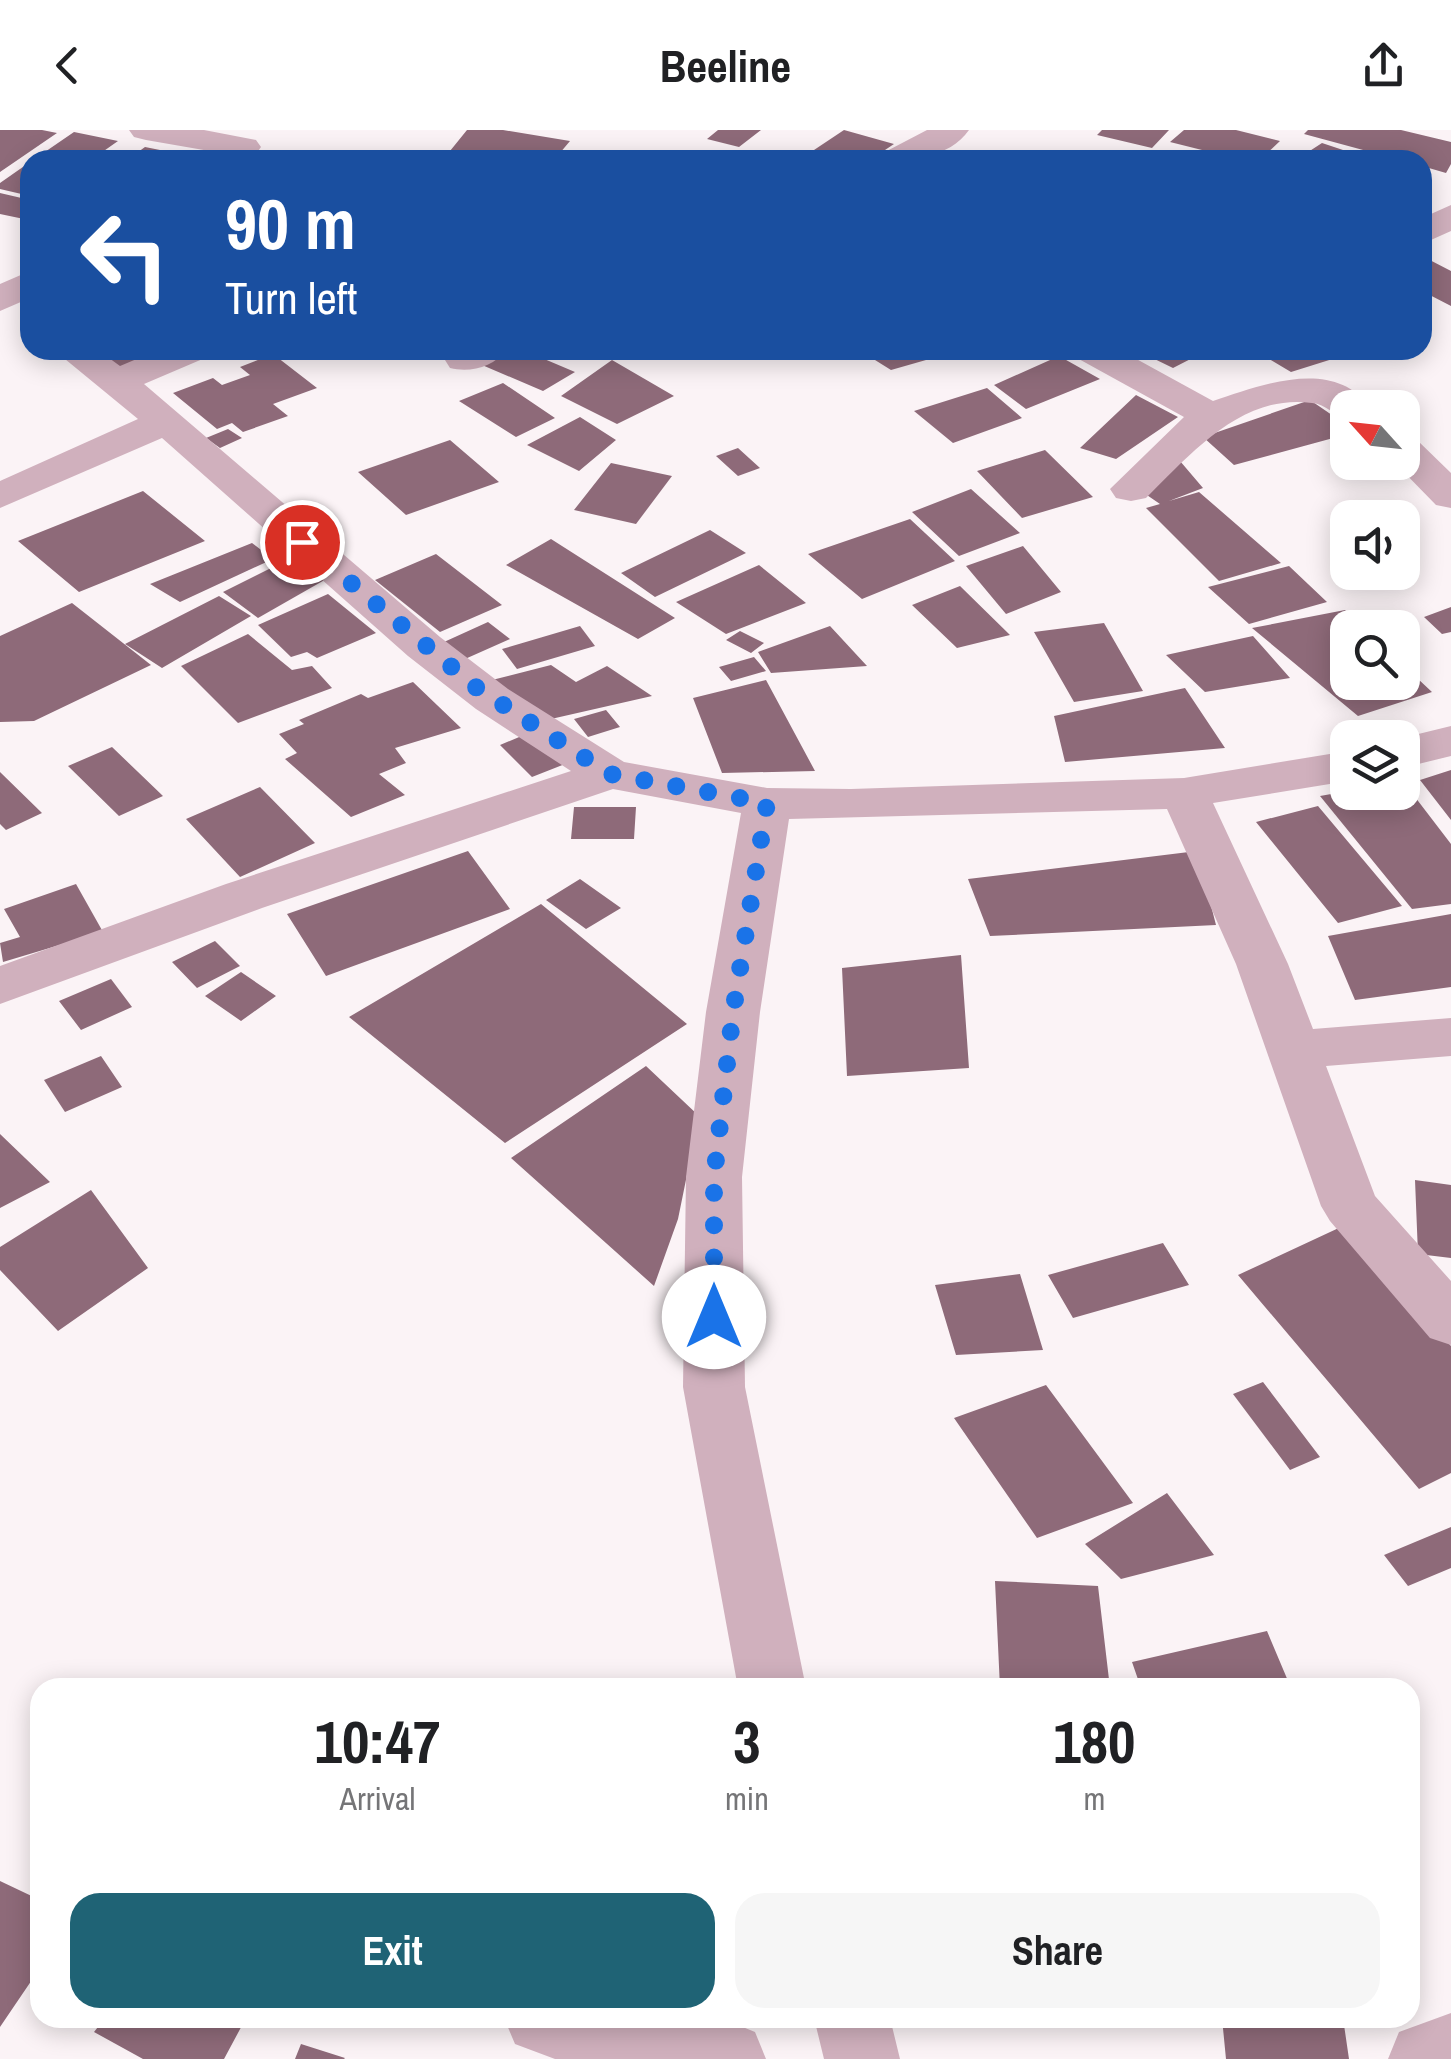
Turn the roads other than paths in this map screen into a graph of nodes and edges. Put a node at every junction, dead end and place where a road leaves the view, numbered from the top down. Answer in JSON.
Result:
{"nodes":[{"id":1,"x":146,"y":130,"type":"edge"},
{"id":2,"x":952,"y":130,"type":"edge"},
{"id":3,"x":244,"y":146,"type":"edge"},
{"id":4,"x":913,"y":150,"type":"edge"},
{"id":5,"x":88,"y":360,"type":"edge"},
{"id":6,"x":167,"y":360,"type":"edge"},
{"id":7,"x":1109,"y":360,"type":"edge"},
{"id":8,"x":117,"y":380,"type":"junction"},
{"id":9,"x":1330,"y":395,"type":"edge"},
{"id":10,"x":1210,"y":415,"type":"junction"},
{"id":11,"x":166,"y":422,"type":"junction"},
{"id":12,"x":1420,"y":466,"type":"edge"},
{"id":13,"x":1131,"y":489,"type":"dead end"},
{"id":14,"x":0,"y":496,"type":"edge"},
{"id":15,"x":1451,"y":496,"type":"edge"},
{"id":16,"x":1451,"y":740,"type":"edge"},
{"id":17,"x":1420,"y":748,"type":"edge"},
{"id":18,"x":1330,"y":769,"type":"edge"},
{"id":19,"x":610,"y":774,"type":"junction"},
{"id":20,"x":1184,"y":792,"type":"junction"},
{"id":21,"x":767,"y":803,"type":"junction"},
{"id":22,"x":0,"y":986,"type":"edge"},
{"id":23,"x":1451,"y":1037,"type":"edge"},
{"id":24,"x":1293,"y":1050,"type":"junction"},
{"id":25,"x":1451,"y":1320,"type":"edge"},
{"id":26,"x":770,"y":1678,"type":"edge"},
{"id":27,"x":580,"y":2028,"type":"edge"},
{"id":28,"x":854,"y":2028,"type":"edge"},
{"id":29,"x":1451,"y":2051,"type":"edge"},
{"id":30,"x":689,"y":2057,"type":"edge"},
{"id":31,"x":862,"y":2059,"type":"edge"},
{"id":32,"x":1426,"y":2059,"type":"edge"}],
"edges":[{"from":1,"to":3,"type":"street"},
{"from":2,"to":4,"type":"street"},
{"from":5,"to":8,"type":"street"},
{"from":6,"to":8,"type":"street"},
{"from":7,"to":10,"type":"street"},
{"from":8,"to":11,"type":"street"},
{"from":9,"to":10,"type":"street"},
{"from":10,"to":13,"type":"street"},
{"from":11,"to":14,"type":"street"},
{"from":11,"to":19,"type":"street"},
{"from":12,"to":15,"type":"street"},
{"from":16,"to":17,"type":"street"},
{"from":18,"to":20,"type":"street"},
{"from":19,"to":21,"type":"street"},
{"from":19,"to":22,"type":"street"},
{"from":20,"to":21,"type":"street"},
{"from":20,"to":24,"type":"street"},
{"from":21,"to":26,"type":"street"},
{"from":23,"to":24,"type":"street"},
{"from":24,"to":25,"type":"street"},
{"from":27,"to":30,"type":"street"},
{"from":28,"to":31,"type":"street"},
{"from":29,"to":32,"type":"street"}]}
